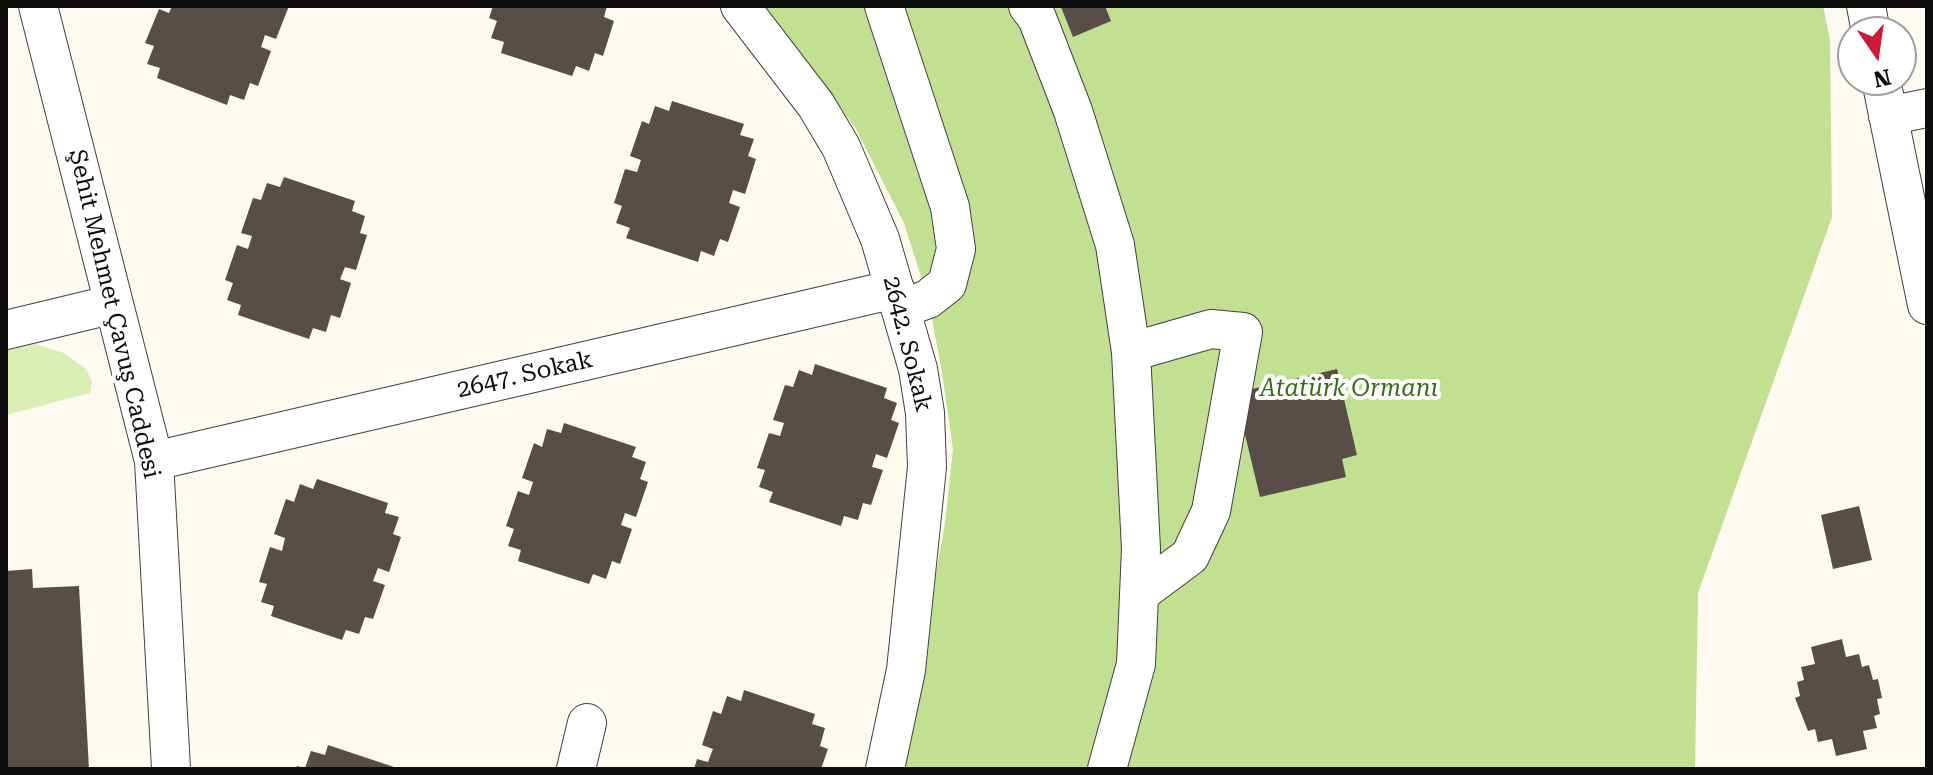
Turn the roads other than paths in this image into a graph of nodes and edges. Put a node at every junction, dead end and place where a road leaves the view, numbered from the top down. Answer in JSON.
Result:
{"nodes":[{"id":1,"x":38,"y":6,"type":"edge"},
{"id":2,"x":740,"y":6,"type":"edge"},
{"id":3,"x":884,"y":6,"type":"edge"},
{"id":4,"x":1028,"y":6,"type":"edge"},
{"id":5,"x":1885,"y":98,"type":"edge"},
{"id":6,"x":1927,"y":108,"type":"edge"},
{"id":7,"x":898,"y":299,"type":"junction"},
{"id":8,"x":114,"y":304,"type":"junction"},
{"id":9,"x":1927,"y":305,"type":"edge"},
{"id":10,"x":6,"y":330,"type":"edge"},
{"id":11,"x":1131,"y":352,"type":"junction"},
{"id":12,"x":154,"y":461,"type":"junction"},
{"id":13,"x":1139,"y":594,"type":"junction"},
{"id":14,"x":587,"y":723,"type":"dead end"},
{"id":15,"x":171,"y":769,"type":"edge"},
{"id":16,"x":576,"y":769,"type":"edge"},
{"id":17,"x":885,"y":769,"type":"edge"},
{"id":18,"x":1107,"y":769,"type":"edge"}],
"edges":[{"from":1,"to":8,"type":"street","name":"Şehit Mehmet Çavuş Caddesi"},
{"from":2,"to":7,"type":"street","name":"2642. Sokak"},
{"from":3,"to":7,"type":"street","name":"2647. Sokak"},
{"from":4,"to":11,"type":"street"},
{"from":5,"to":6,"type":"street"},
{"from":5,"to":9,"type":"street"},
{"from":7,"to":12,"type":"street","name":"2647. Sokak"},
{"from":7,"to":17,"type":"street","name":"2642. Sokak"},
{"from":8,"to":10,"type":"street"},
{"from":8,"to":12,"type":"street","name":"Şehit Mehmet Çavuş Caddesi"},
{"from":11,"to":13,"type":"street"},
{"from":11,"to":13,"type":"street"},
{"from":12,"to":15,"type":"street","name":"Şehit Mehmet Çavuş Caddesi"},
{"from":13,"to":18,"type":"street"},
{"from":14,"to":16,"type":"street"}]}
